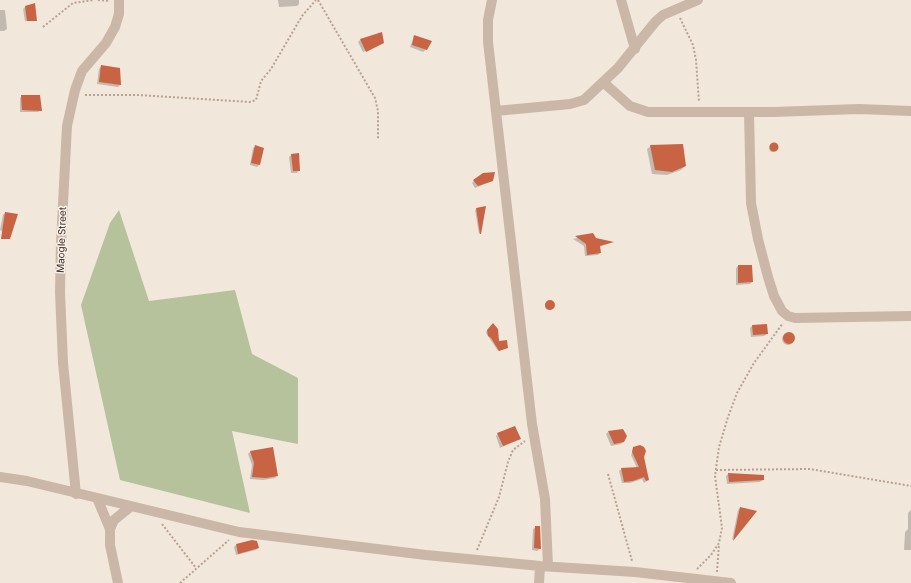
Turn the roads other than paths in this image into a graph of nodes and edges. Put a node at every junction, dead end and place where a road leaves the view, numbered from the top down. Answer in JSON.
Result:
{"nodes":[{"id":1,"x":119,"y":0,"type":"edge"},
{"id":2,"x":492,"y":0,"type":"edge"},
{"id":3,"x":621,"y":0,"type":"edge"},
{"id":4,"x":698,"y":0,"type":"edge"},
{"id":5,"x":635,"y":49,"type":"junction"},
{"id":6,"x":603,"y":82,"type":"junction"},
{"id":7,"x":911,"y":111,"type":"edge"},
{"id":8,"x":496,"y":112,"type":"junction"},
{"id":9,"x":749,"y":112,"type":"junction"},
{"id":10,"x":911,"y":316,"type":"edge"},
{"id":11,"x":0,"y":477,"type":"edge"},
{"id":12,"x":76,"y":494,"type":"junction"},
{"id":13,"x":98,"y":498,"type":"junction"},
{"id":14,"x":130,"y":507,"type":"junction"},
{"id":15,"x":110,"y":529,"type":"junction"},
{"id":16,"x":544,"y":566,"type":"junction"},
{"id":17,"x":670,"y":579,"type":"edge"},
{"id":18,"x":118,"y":583,"type":"edge"},
{"id":19,"x":539,"y":583,"type":"edge"},
{"id":20,"x":731,"y":583,"type":"edge"}],
"edges":[{"from":1,"to":12,"type":"street","name":"Maogle Street"},
{"from":2,"to":8,"type":"street"},
{"from":3,"to":5,"type":"street"},
{"from":4,"to":5,"type":"street"},
{"from":5,"to":6,"type":"street"},
{"from":6,"to":8,"type":"street"},
{"from":6,"to":9,"type":"street"},
{"from":7,"to":9,"type":"street"},
{"from":8,"to":16,"type":"street"},
{"from":9,"to":10,"type":"street"},
{"from":11,"to":12,"type":"street"},
{"from":12,"to":13,"type":"street"},
{"from":13,"to":14,"type":"street"},
{"from":13,"to":15,"type":"street"},
{"from":14,"to":15,"type":"street"},
{"from":14,"to":16,"type":"street"},
{"from":15,"to":18,"type":"street"},
{"from":16,"to":17,"type":"street"},
{"from":16,"to":19,"type":"street"},
{"from":17,"to":20,"type":"street"}]}
